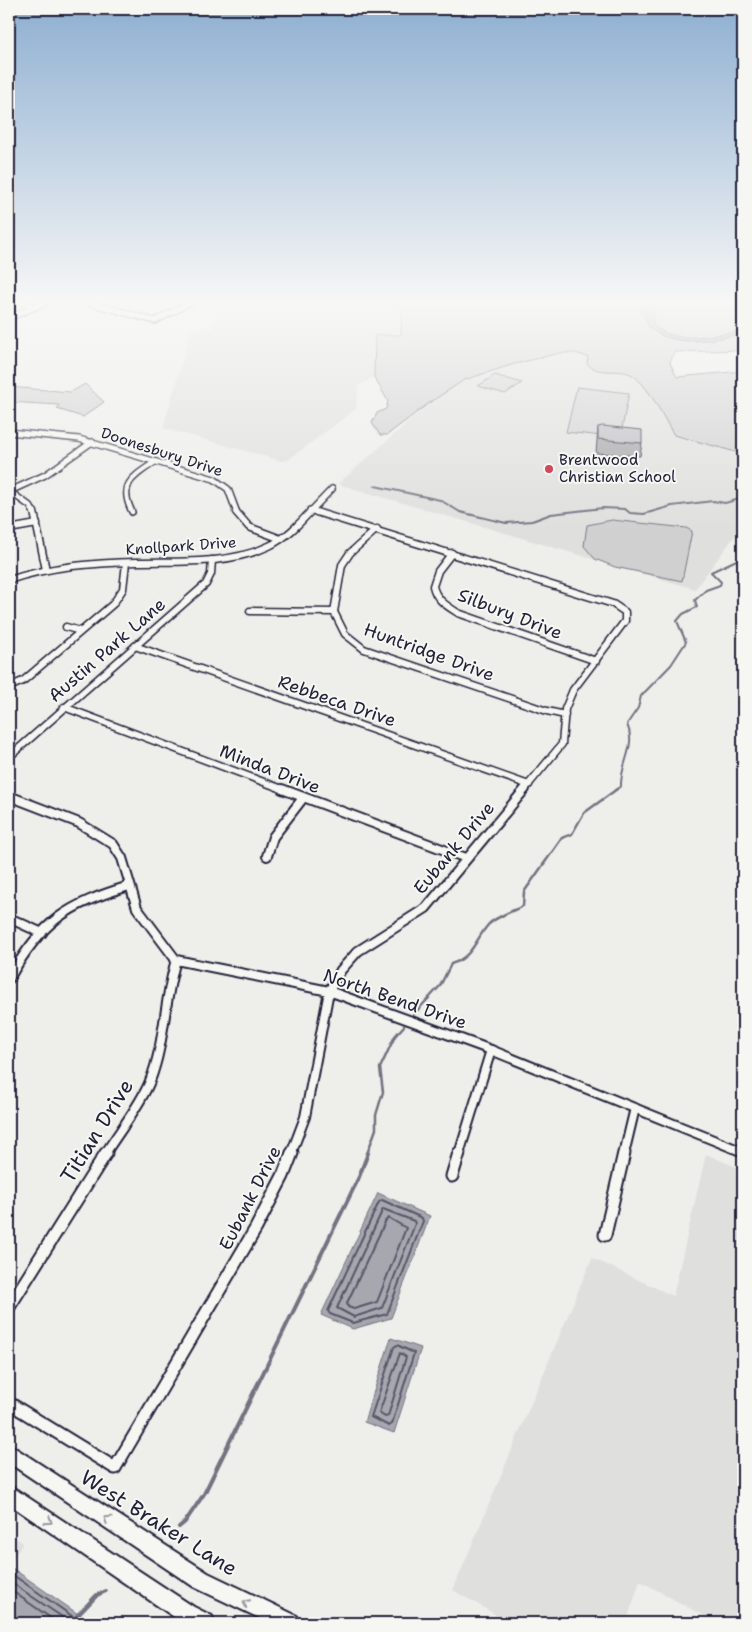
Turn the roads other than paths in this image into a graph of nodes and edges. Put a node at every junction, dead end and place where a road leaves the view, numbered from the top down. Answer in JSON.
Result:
{"nodes":[{"id":1,"x":9,"y":432,"type":"edge"},
{"id":2,"x":92,"y":442,"type":"junction"},
{"id":3,"x":154,"y":462,"type":"junction"},
{"id":4,"x":332,"y":488,"type":"dead end"},
{"id":5,"x":9,"y":491,"type":"edge"},
{"id":6,"x":310,"y":510,"type":"junction"},
{"id":7,"x":132,"y":512,"type":"dead end"},
{"id":8,"x":37,"y":524,"type":"junction"},
{"id":9,"x":9,"y":529,"type":"edge"},
{"id":10,"x":377,"y":529,"type":"junction"},
{"id":11,"x":281,"y":539,"type":"junction"},
{"id":12,"x":452,"y":553,"type":"junction"},
{"id":13,"x":212,"y":560,"type":"junction"},
{"id":14,"x":126,"y":563,"type":"junction"},
{"id":15,"x":46,"y":570,"type":"junction"},
{"id":16,"x":9,"y":580,"type":"edge"},
{"id":17,"x":250,"y":611,"type":"dead end"},
{"id":18,"x":334,"y":612,"type":"junction"},
{"id":19,"x":66,"y":627,"type":"dead end"},
{"id":20,"x":80,"y":631,"type":"junction"},
{"id":21,"x":136,"y":646,"type":"junction"},
{"id":22,"x":596,"y":661,"type":"junction"},
{"id":23,"x":9,"y":687,"type":"edge"},
{"id":24,"x":64,"y":707,"type":"junction"},
{"id":25,"x":565,"y":715,"type":"junction"},
{"id":26,"x":9,"y":757,"type":"edge"},
{"id":27,"x":529,"y":785,"type":"junction"},
{"id":28,"x":9,"y":796,"type":"edge"},
{"id":29,"x":303,"y":798,"type":"junction"},
{"id":30,"x":267,"y":856,"type":"dead end"},
{"id":31,"x":466,"y":858,"type":"junction"},
{"id":32,"x":128,"y":886,"type":"junction"},
{"id":33,"x":9,"y":918,"type":"edge"},
{"id":34,"x":42,"y":933,"type":"junction"},
{"id":35,"x":176,"y":960,"type":"junction"},
{"id":36,"x":9,"y":979,"type":"edge"},
{"id":37,"x":329,"y":991,"type":"junction"},
{"id":38,"x":491,"y":1050,"type":"junction"},
{"id":39,"x":635,"y":1108,"type":"junction"},
{"id":40,"x":743,"y":1152,"type":"edge"},
{"id":41,"x":452,"y":1176,"type":"dead end"},
{"id":42,"x":605,"y":1235,"type":"dead end"},
{"id":43,"x":9,"y":1307,"type":"edge"},
{"id":44,"x":9,"y":1402,"type":"edge"},
{"id":45,"x":9,"y":1453,"type":"edge"},
{"id":46,"x":9,"y":1494,"type":"edge"},
{"id":47,"x":205,"y":1623,"type":"edge"},
{"id":48,"x":290,"y":1623,"type":"edge"}],
"edges":[{"from":1,"to":2,"type":"street","name":"Doonesbury Drive"},
{"from":2,"to":3,"type":"street","name":"Doonesbury Drive"},
{"from":2,"to":5,"type":"street"},
{"from":3,"to":7,"type":"street"},
{"from":3,"to":11,"type":"street","name":"Doonesbury Drive"},
{"from":4,"to":6,"type":"street","name":"Knollpark Drive"},
{"from":5,"to":8,"type":"street"},
{"from":6,"to":10,"type":"street","name":"Eubank Drive"},
{"from":6,"to":11,"type":"street","name":"Knollpark Drive"},
{"from":8,"to":9,"type":"street"},
{"from":8,"to":15,"type":"street"},
{"from":10,"to":12,"type":"street","name":"Eubank Drive"},
{"from":10,"to":18,"type":"street"},
{"from":11,"to":13,"type":"street","name":"Knollpark Drive"},
{"from":12,"to":22,"type":"street","name":"Silbury Drive"},
{"from":12,"to":22,"type":"street","name":"Eubank Drive"},
{"from":13,"to":14,"type":"street","name":"Knollpark Drive"},
{"from":13,"to":21,"type":"street","name":"Austin Park Lane"},
{"from":14,"to":15,"type":"street","name":"Knollpark Drive"},
{"from":14,"to":20,"type":"street"},
{"from":15,"to":16,"type":"street","name":"Knollpark Drive"},
{"from":17,"to":18,"type":"street"},
{"from":18,"to":25,"type":"street","name":"Huntridge Drive"},
{"from":19,"to":20,"type":"street"},
{"from":20,"to":23,"type":"street"},
{"from":21,"to":24,"type":"street","name":"Austin Park Lane"},
{"from":21,"to":27,"type":"street","name":"Rebbeca Drive"},
{"from":22,"to":25,"type":"street","name":"Eubank Drive"},
{"from":24,"to":26,"type":"street","name":"Austin Park Lane"},
{"from":24,"to":29,"type":"street","name":"Minda Drive"},
{"from":25,"to":27,"type":"street","name":"Eubank Drive"},
{"from":27,"to":31,"type":"street","name":"Eubank Drive"},
{"from":28,"to":32,"type":"street"},
{"from":29,"to":30,"type":"street"},
{"from":29,"to":31,"type":"street","name":"Minda Drive"},
{"from":31,"to":37,"type":"street","name":"Eubank Drive"},
{"from":32,"to":34,"type":"street"},
{"from":32,"to":35,"type":"street"},
{"from":33,"to":34,"type":"street"},
{"from":34,"to":36,"type":"street"},
{"from":35,"to":37,"type":"street","name":"North Bend Drive"},
{"from":35,"to":43,"type":"street","name":"Titian Drive"},
{"from":37,"to":38,"type":"street","name":"North Bend Drive"},
{"from":37,"to":44,"type":"street","name":"Eubank Drive"},
{"from":38,"to":39,"type":"street","name":"North Bend Drive"},
{"from":38,"to":41,"type":"street"},
{"from":39,"to":40,"type":"street","name":"North Bend Drive"},
{"from":39,"to":42,"type":"street"},
{"from":48,"to":45,"type":"main road","name":"West Braker Lane","one_way":true},
{"from":46,"to":47,"type":"main road","one_way":true}]}
